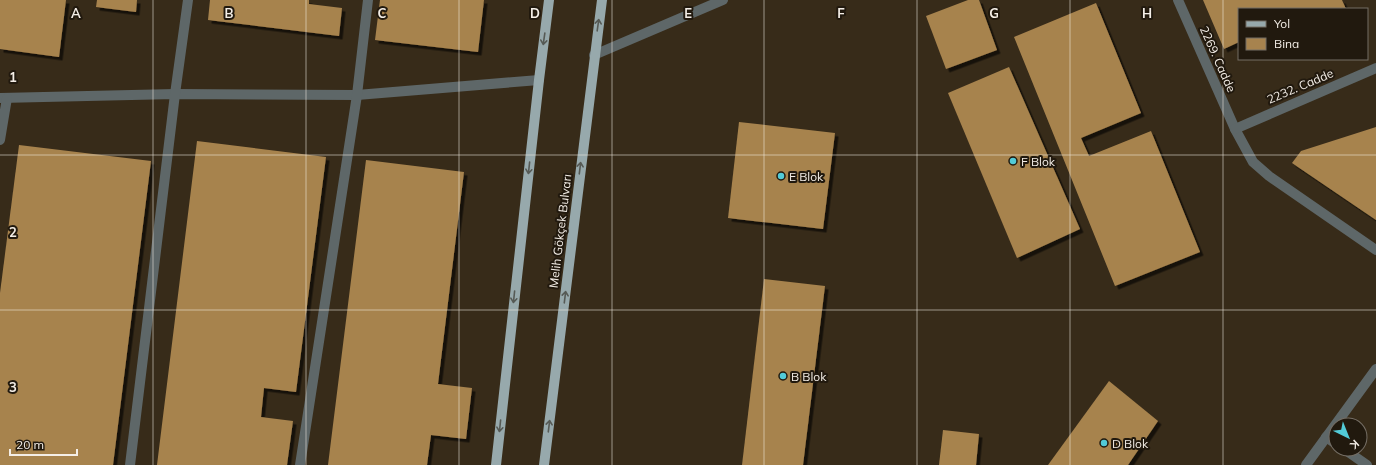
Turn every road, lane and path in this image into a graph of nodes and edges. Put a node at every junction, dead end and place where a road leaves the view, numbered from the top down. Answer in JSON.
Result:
{"nodes":[{"id":1,"x":188,"y":0,"type":"edge"},
{"id":2,"x":368,"y":0,"type":"edge"},
{"id":3,"x":549,"y":0,"type":"edge"},
{"id":4,"x":602,"y":0,"type":"edge"},
{"id":5,"x":723,"y":0,"type":"edge"},
{"id":6,"x":1178,"y":0,"type":"edge"},
{"id":7,"x":594,"y":55,"type":"junction"},
{"id":8,"x":1376,"y":68,"type":"edge"},
{"id":9,"x":539,"y":80,"type":"junction"},
{"id":10,"x":175,"y":94,"type":"junction"},
{"id":11,"x":356,"y":95,"type":"junction"},
{"id":12,"x":3,"y":98,"type":"edge"},
{"id":13,"x":1235,"y":129,"type":"junction"},
{"id":14,"x":0,"y":140,"type":"edge"},
{"id":15,"x":1376,"y":250,"type":"edge"},
{"id":16,"x":1376,"y":369,"type":"edge"},
{"id":17,"x":1326,"y":437,"type":"joint"},
{"id":18,"x":1356,"y":457,"type":"edge"},
{"id":19,"x":130,"y":465,"type":"edge"},
{"id":20,"x":300,"y":465,"type":"edge"},
{"id":21,"x":496,"y":465,"type":"edge"},
{"id":22,"x":544,"y":465,"type":"edge"},
{"id":23,"x":1306,"y":465,"type":"edge"},
{"id":24,"x":1367,"y":465,"type":"edge"}],
"edges":[{"from":1,"to":10,"type":"street"},
{"from":2,"to":11,"type":"street"},
{"from":3,"to":9,"type":"main road","one_way":true},
{"from":7,"to":4,"type":"main road","name":"Melih Gökçek Bulvarı","one_way":true},
{"from":5,"to":7,"type":"street"},
{"from":6,"to":13,"type":"street","name":"2269. Cadde"},
{"from":22,"to":7,"type":"main road","name":"Melih Gökçek Bulvarı","one_way":true},
{"from":8,"to":13,"type":"street","name":"2232. Cadde"},
{"from":9,"to":11,"type":"street"},
{"from":9,"to":21,"type":"main road","one_way":true},
{"from":10,"to":11,"type":"street"},
{"from":10,"to":12,"type":"street"},
{"from":10,"to":19,"type":"street"},
{"from":11,"to":20,"type":"street"},
{"from":12,"to":14,"type":"street"},
{"from":13,"to":15,"type":"street","name":"2269. Cadde"},
{"from":16,"to":17,"type":"street"},
{"from":17,"to":23,"type":"street"},
{"from":18,"to":24,"type":"street"}]}
